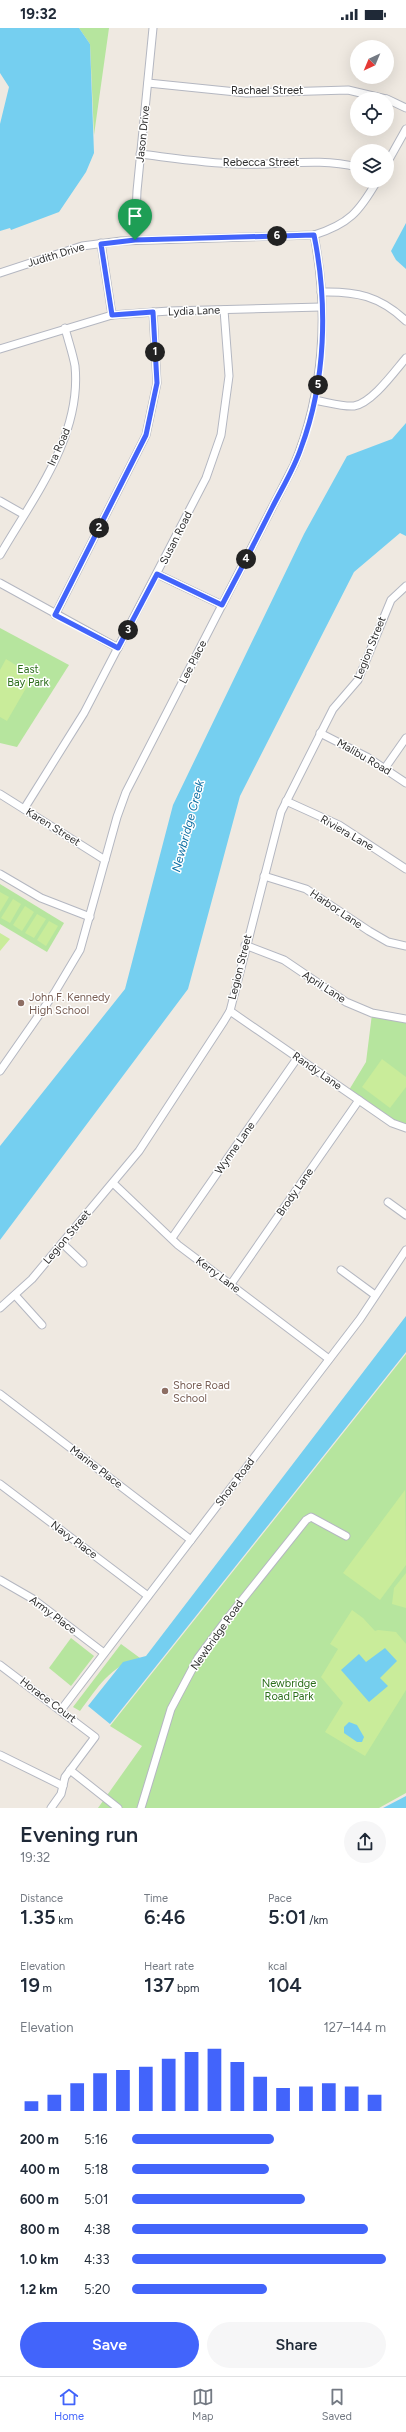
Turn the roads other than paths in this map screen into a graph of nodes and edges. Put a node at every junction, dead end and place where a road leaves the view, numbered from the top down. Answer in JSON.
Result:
{"nodes":[{"id":1,"x":153,"y":28,"type":"edge"},
{"id":2,"x":148,"y":83,"type":"junction"},
{"id":3,"x":357,"y":92,"type":"edge"},
{"id":4,"x":394,"y":102,"type":"edge"},
{"id":5,"x":406,"y":108,"type":"edge"},
{"id":6,"x":406,"y":129,"type":"edge"},
{"id":7,"x":394,"y":150,"type":"edge"},
{"id":8,"x":140,"y":154,"type":"junction"},
{"id":9,"x":350,"y":165,"type":"edge"},
{"id":10,"x":373,"y":188,"type":"edge"},
{"id":11,"x":314,"y":235,"type":"junction"},
{"id":12,"x":135,"y":240,"type":"junction"},
{"id":13,"x":101,"y":244,"type":"junction"},
{"id":14,"x":0,"y":273,"type":"edge"},
{"id":15,"x":321,"y":292,"type":"junction"},
{"id":16,"x":321,"y":307,"type":"junction"},
{"id":17,"x":224,"y":310,"type":"junction"},
{"id":18,"x":153,"y":312,"type":"junction"},
{"id":19,"x":112,"y":315,"type":"junction"},
{"id":20,"x":406,"y":321,"type":"edge"},
{"id":21,"x":65,"y":328,"type":"junction"},
{"id":22,"x":0,"y":349,"type":"edge"},
{"id":23,"x":406,"y":358,"type":"edge"},
{"id":24,"x":314,"y":400,"type":"junction"},
{"id":25,"x":0,"y":501,"type":"edge"},
{"id":26,"x":23,"y":514,"type":"junction"},
{"id":27,"x":0,"y":555,"type":"edge"},
{"id":28,"x":157,"y":574,"type":"junction"},
{"id":29,"x":0,"y":584,"type":"edge"},
{"id":30,"x":406,"y":586,"type":"edge"},
{"id":31,"x":222,"y":605,"type":"junction"},
{"id":32,"x":55,"y":615,"type":"junction"},
{"id":33,"x":118,"y":648,"type":"junction"},
{"id":34,"x":320,"y":733,"type":"junction"},
{"id":35,"x":406,"y":738,"type":"edge"},
{"id":36,"x":385,"y":768,"type":"junction"},
{"id":37,"x":406,"y":783,"type":"edge"},
{"id":38,"x":0,"y":794,"type":"edge"},
{"id":39,"x":286,"y":801,"type":"junction"},
{"id":40,"x":24,"y":809,"type":"junction"},
{"id":41,"x":105,"y":860,"type":"junction"},
{"id":42,"x":406,"y":868,"type":"edge"},
{"id":43,"x":0,"y":874,"type":"edge"},
{"id":44,"x":264,"y":876,"type":"junction"},
{"id":45,"x":90,"y":917,"type":"junction"},
{"id":46,"x":246,"y":945,"type":"junction"},
{"id":47,"x":406,"y":946,"type":"edge"},
{"id":48,"x":230,"y":1010,"type":"junction"},
{"id":49,"x":406,"y":1019,"type":"edge"},
{"id":50,"x":298,"y":1057,"type":"junction"},
{"id":51,"x":0,"y":1071,"type":"edge"},
{"id":52,"x":359,"y":1100,"type":"junction"},
{"id":53,"x":406,"y":1128,"type":"edge"},
{"id":54,"x":113,"y":1183,"type":"junction"},
{"id":55,"x":388,"y":1202,"type":"dead end"},
{"id":56,"x":406,"y":1215,"type":"edge"},
{"id":57,"x":172,"y":1238,"type":"junction"},
{"id":58,"x":62,"y":1243,"type":"junction"},
{"id":59,"x":406,"y":1250,"type":"edge"},
{"id":60,"x":82,"y":1263,"type":"dead end"},
{"id":61,"x":341,"y":1270,"type":"dead end"},
{"id":62,"x":231,"y":1284,"type":"junction"},
{"id":63,"x":375,"y":1295,"type":"junction"},
{"id":64,"x":15,"y":1296,"type":"junction"},
{"id":65,"x":0,"y":1308,"type":"edge"},
{"id":66,"x":42,"y":1325,"type":"dead end"},
{"id":67,"x":329,"y":1359,"type":"junction"},
{"id":68,"x":0,"y":1394,"type":"edge"},
{"id":69,"x":0,"y":1484,"type":"edge"},
{"id":70,"x":346,"y":1536,"type":"dead end"},
{"id":71,"x":191,"y":1540,"type":"junction"},
{"id":72,"x":0,"y":1580,"type":"edge"},
{"id":73,"x":148,"y":1596,"type":"junction"},
{"id":74,"x":104,"y":1654,"type":"junction"},
{"id":75,"x":0,"y":1665,"type":"edge"},
{"id":76,"x":61,"y":1710,"type":"junction"},
{"id":77,"x":0,"y":1755,"type":"edge"},
{"id":78,"x":70,"y":1770,"type":"junction"},
{"id":79,"x":63,"y":1786,"type":"junction"},
{"id":80,"x":51,"y":1808,"type":"edge"},
{"id":81,"x":118,"y":1808,"type":"edge"},
{"id":82,"x":141,"y":1808,"type":"edge"}],
"edges":[{"from":1,"to":2,"type":"street","name":"Jason Drive"},
{"from":2,"to":3,"type":"street","name":"Rachael Street"},
{"from":2,"to":8,"type":"street","name":"Jason Drive"},
{"from":4,"to":5,"type":"street","name":"Rachael Street"},
{"from":6,"to":7,"type":"street"},
{"from":8,"to":9,"type":"street","name":"Rebecca Street"},
{"from":8,"to":12,"type":"street","name":"Jason Drive"},
{"from":10,"to":11,"type":"street","name":"Judith Drive"},
{"from":11,"to":12,"type":"street","name":"Judith Drive"},
{"from":11,"to":15,"type":"street","name":"Lee Place"},
{"from":12,"to":13,"type":"street","name":"Judith Drive"},
{"from":13,"to":14,"type":"street","name":"Judith Drive"},
{"from":13,"to":19,"type":"street"},
{"from":15,"to":16,"type":"street","name":"Lee Place"},
{"from":15,"to":20,"type":"street"},
{"from":16,"to":17,"type":"street","name":"Lydia Lane"},
{"from":16,"to":24,"type":"street","name":"Lee Place"},
{"from":17,"to":18,"type":"street","name":"Lydia Lane"},
{"from":17,"to":28,"type":"street","name":"Susan Road"},
{"from":18,"to":19,"type":"street","name":"Lydia Lane"},
{"from":18,"to":32,"type":"street"},
{"from":19,"to":21,"type":"street","name":"Lydia Lane"},
{"from":21,"to":22,"type":"street","name":"Lydia Lane"},
{"from":21,"to":26,"type":"street","name":"Ira Road"},
{"from":23,"to":24,"type":"street"},
{"from":24,"to":31,"type":"street","name":"Lee Place"},
{"from":25,"to":26,"type":"street"},
{"from":26,"to":27,"type":"street","name":"Ira Road"},
{"from":28,"to":31,"type":"street"},
{"from":28,"to":33,"type":"street","name":"Susan Road"},
{"from":29,"to":32,"type":"street"},
{"from":30,"to":34,"type":"street","name":"Legion Street"},
{"from":31,"to":41,"type":"street","name":"Lee Place"},
{"from":32,"to":33,"type":"street"},
{"from":33,"to":40,"type":"street","name":"Susan Road"},
{"from":34,"to":36,"type":"street","name":"Malibu Road"},
{"from":34,"to":39,"type":"street","name":"Legion Street"},
{"from":35,"to":36,"type":"street"},
{"from":36,"to":37,"type":"street","name":"Malibu Road"},
{"from":38,"to":40,"type":"street","name":"Karen Street"},
{"from":39,"to":42,"type":"street","name":"Riviera Lane"},
{"from":39,"to":44,"type":"street","name":"Legion Street"},
{"from":40,"to":41,"type":"street","name":"Karen Street"},
{"from":41,"to":45,"type":"street","name":"Lee Place"},
{"from":43,"to":45,"type":"street"},
{"from":44,"to":46,"type":"street","name":"Legion Street"},
{"from":44,"to":47,"type":"street","name":"Harbor Lane"},
{"from":45,"to":51,"type":"street","name":"Lee Place"},
{"from":46,"to":48,"type":"street","name":"Legion Street"},
{"from":46,"to":49,"type":"street","name":"April Lane"},
{"from":48,"to":50,"type":"street","name":"Randy Lane"},
{"from":48,"to":54,"type":"street","name":"Legion Street"},
{"from":50,"to":52,"type":"street","name":"Randy Lane"},
{"from":50,"to":57,"type":"street","name":"Wynne Lane"},
{"from":52,"to":53,"type":"street","name":"Randy Lane"},
{"from":52,"to":62,"type":"street","name":"Brody Lane"},
{"from":54,"to":57,"type":"street","name":"Kerry Lane"},
{"from":54,"to":58,"type":"street","name":"Legion Street"},
{"from":55,"to":56,"type":"street"},
{"from":57,"to":62,"type":"street","name":"Kerry Lane"},
{"from":58,"to":60,"type":"street"},
{"from":58,"to":64,"type":"street","name":"Legion Street"},
{"from":59,"to":63,"type":"street","name":"Shore Road"},
{"from":61,"to":63,"type":"street"},
{"from":62,"to":67,"type":"street","name":"Kerry Lane"},
{"from":63,"to":67,"type":"street","name":"Shore Road"},
{"from":64,"to":65,"type":"street","name":"Legion Street"},
{"from":64,"to":66,"type":"street"},
{"from":67,"to":71,"type":"street","name":"Shore Road"},
{"from":68,"to":71,"type":"street","name":"Marine Place"},
{"from":69,"to":73,"type":"street","name":"Navy Place"},
{"from":70,"to":82,"type":"street","name":"Newbridge Road"},
{"from":71,"to":73,"type":"street","name":"Shore Road"},
{"from":72,"to":74,"type":"street","name":"Army Place"},
{"from":73,"to":74,"type":"street","name":"Shore Road"},
{"from":74,"to":76,"type":"street","name":"Shore Road"},
{"from":75,"to":76,"type":"street","name":"Horace Court"},
{"from":76,"to":78,"type":"street","name":"Horace Court"},
{"from":77,"to":79,"type":"street"},
{"from":78,"to":79,"type":"street"},
{"from":78,"to":81,"type":"street"},
{"from":79,"to":80,"type":"street"}]}
